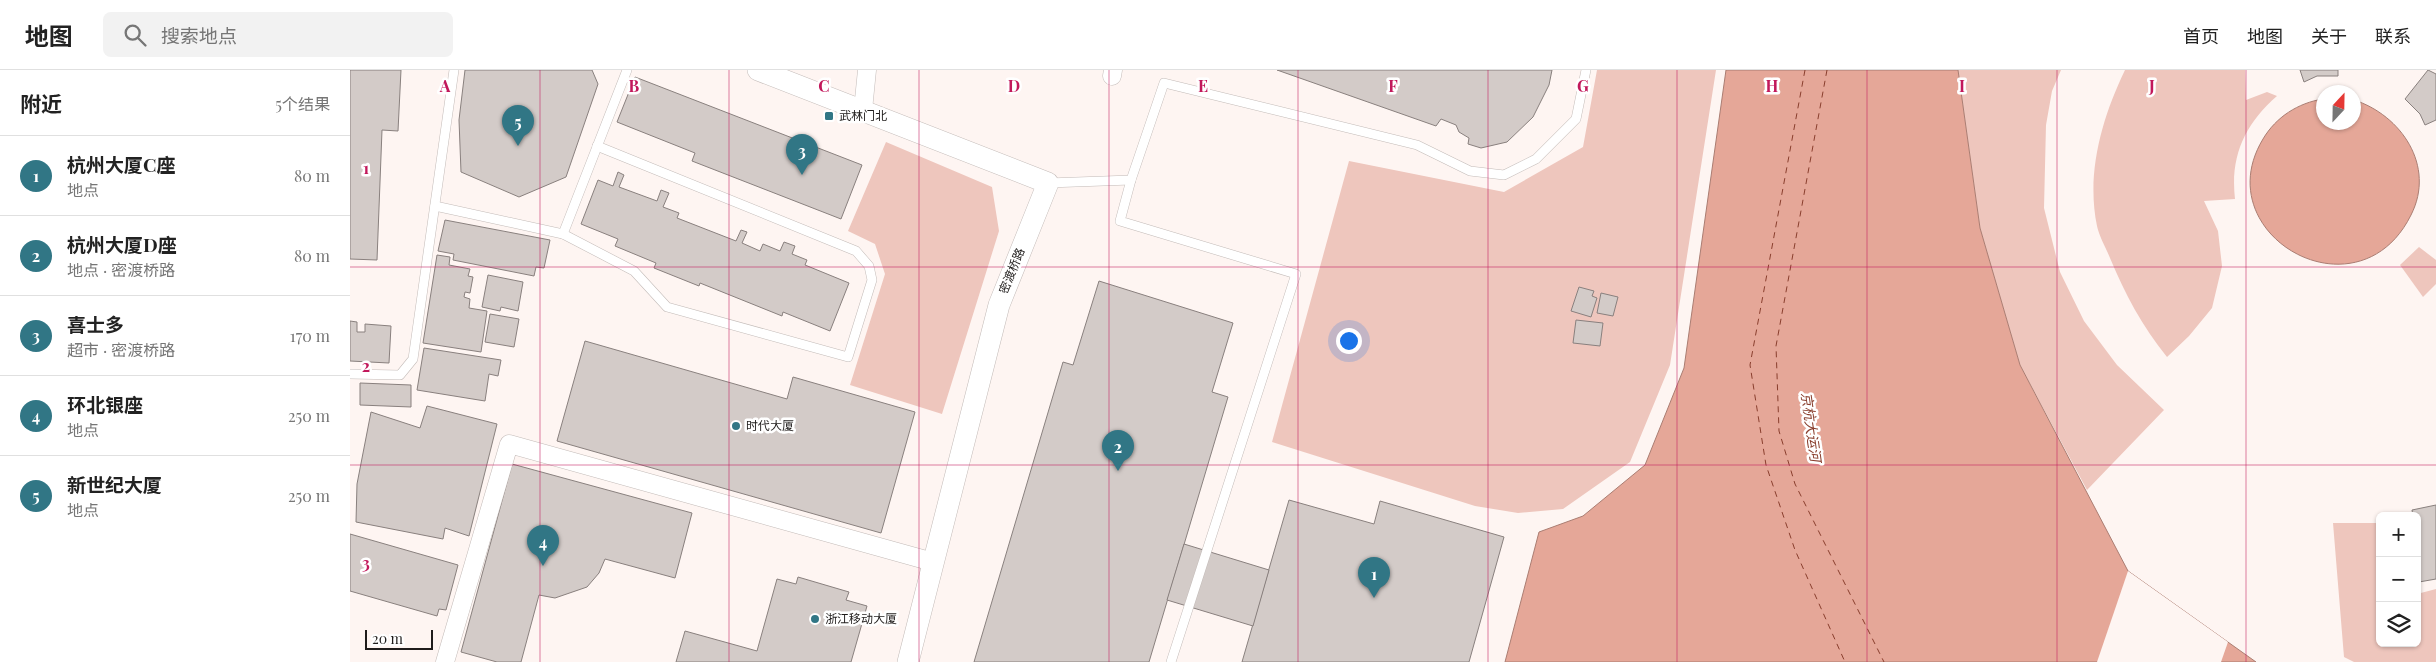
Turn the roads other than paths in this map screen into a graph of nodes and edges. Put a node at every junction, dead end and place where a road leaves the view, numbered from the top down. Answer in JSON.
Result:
{"nodes":[{"id":1,"x":454,"y":70,"type":"edge"},
{"id":2,"x":627,"y":70,"type":"edge"},
{"id":3,"x":758,"y":70,"type":"edge"},
{"id":4,"x":867,"y":70,"type":"edge"},
{"id":5,"x":1586,"y":70,"type":"edge"},
{"id":6,"x":863,"y":110,"type":"junction"},
{"id":7,"x":597,"y":146,"type":"junction"},
{"id":8,"x":1131,"y":180,"type":"junction"},
{"id":9,"x":1048,"y":183,"type":"junction"},
{"id":10,"x":435,"y":206,"type":"junction"},
{"id":11,"x":563,"y":234,"type":"junction"},
{"id":12,"x":350,"y":374,"type":"edge"},
{"id":13,"x":933,"y":562,"type":"junction"},
{"id":14,"x":445,"y":662,"type":"edge"},
{"id":15,"x":908,"y":662,"type":"edge"},
{"id":16,"x":1170,"y":662,"type":"edge"}],
"edges":[{"from":1,"to":10,"type":"lane"},
{"from":2,"to":7,"type":"lane"},
{"from":3,"to":6,"type":"street"},
{"from":4,"to":6,"type":"street"},
{"from":5,"to":8,"type":"lane"},
{"from":6,"to":9,"type":"street"},
{"from":7,"to":11,"type":"lane"},
{"from":7,"to":11,"type":"lane"},
{"from":8,"to":9,"type":"lane"},
{"from":8,"to":16,"type":"lane"},
{"from":9,"to":13,"type":"street","name":"密渡桥路"},
{"from":10,"to":11,"type":"lane"},
{"from":10,"to":12,"type":"lane"},
{"from":13,"to":14,"type":"street"},
{"from":13,"to":15,"type":"street","name":"密渡桥路"}]}
